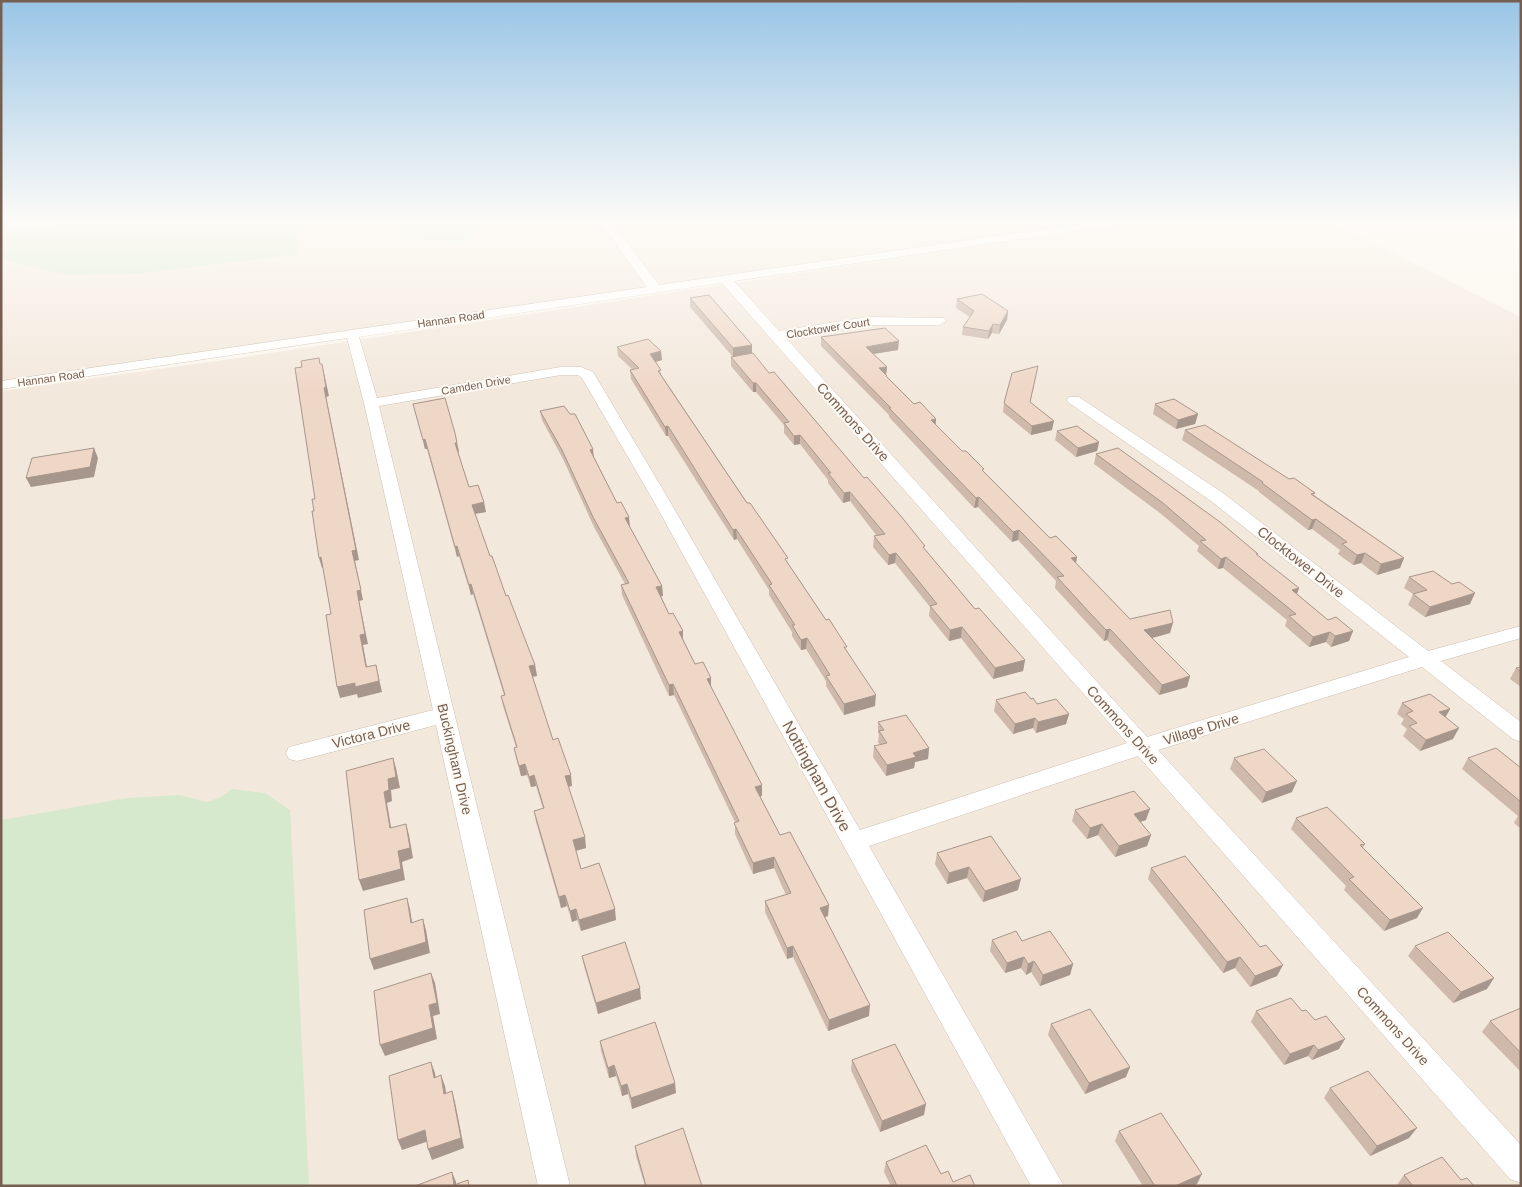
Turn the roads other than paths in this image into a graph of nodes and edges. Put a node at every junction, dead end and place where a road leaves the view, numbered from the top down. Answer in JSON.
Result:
{"nodes":[{"id":1,"x":647,"y":278,"type":"edge"},
{"id":2,"x":737,"y":278,"type":"edge"},
{"id":3,"x":726,"y":280,"type":"junction"},
{"id":4,"x":656,"y":290,"type":"junction"},
{"id":5,"x":940,"y":321,"type":"dead end"},
{"id":6,"x":352,"y":334,"type":"junction"},
{"id":7,"x":776,"y":336,"type":"junction"},
{"id":8,"x":580,"y":371,"type":"joint"},
{"id":9,"x":1,"y":385,"type":"edge"},
{"id":10,"x":1074,"y":400,"type":"dead end"},
{"id":11,"x":371,"y":403,"type":"junction"},
{"id":12,"x":1521,"y":632,"type":"edge"},
{"id":13,"x":1424,"y":660,"type":"junction"},
{"id":14,"x":445,"y":715,"type":"junction"},
{"id":15,"x":1521,"y":734,"type":"edge"},
{"id":16,"x":1142,"y":746,"type":"junction"},
{"id":17,"x":296,"y":753,"type":"dead end"},
{"id":18,"x":854,"y":842,"type":"junction"},
{"id":19,"x":1521,"y":1168,"type":"edge"},
{"id":20,"x":554,"y":1186,"type":"edge"},
{"id":21,"x":1048,"y":1186,"type":"edge"}],
"edges":[{"from":1,"to":4,"type":"street"},
{"from":2,"to":3,"type":"street","name":"Hannan Road"},
{"from":3,"to":4,"type":"street","name":"Hannan Road"},
{"from":3,"to":7,"type":"street","name":"Commons Drive"},
{"from":4,"to":6,"type":"street","name":"Hannan Road"},
{"from":5,"to":7,"type":"street","name":"Clocktower Court"},
{"from":6,"to":9,"type":"street","name":"Hannan Road"},
{"from":6,"to":11,"type":"street","name":"Buckingham Drive"},
{"from":7,"to":16,"type":"street","name":"Commons Drive"},
{"from":8,"to":11,"type":"street","name":"Camden Drive"},
{"from":8,"to":18,"type":"street","name":"Nottingham Drive"},
{"from":10,"to":13,"type":"street","name":"Clocktower Drive"},
{"from":11,"to":14,"type":"street","name":"Buckingham Drive"},
{"from":12,"to":13,"type":"street","name":"Village Drive"},
{"from":13,"to":15,"type":"street","name":"Clocktower Drive"},
{"from":13,"to":16,"type":"street","name":"Village Drive"},
{"from":14,"to":17,"type":"street","name":"Victora Drive"},
{"from":14,"to":20,"type":"street","name":"Buckingham Drive"},
{"from":16,"to":18,"type":"street","name":"Village Drive"},
{"from":16,"to":19,"type":"street","name":"Commons Drive"},
{"from":18,"to":21,"type":"street","name":"Nottingham Drive"}]}
